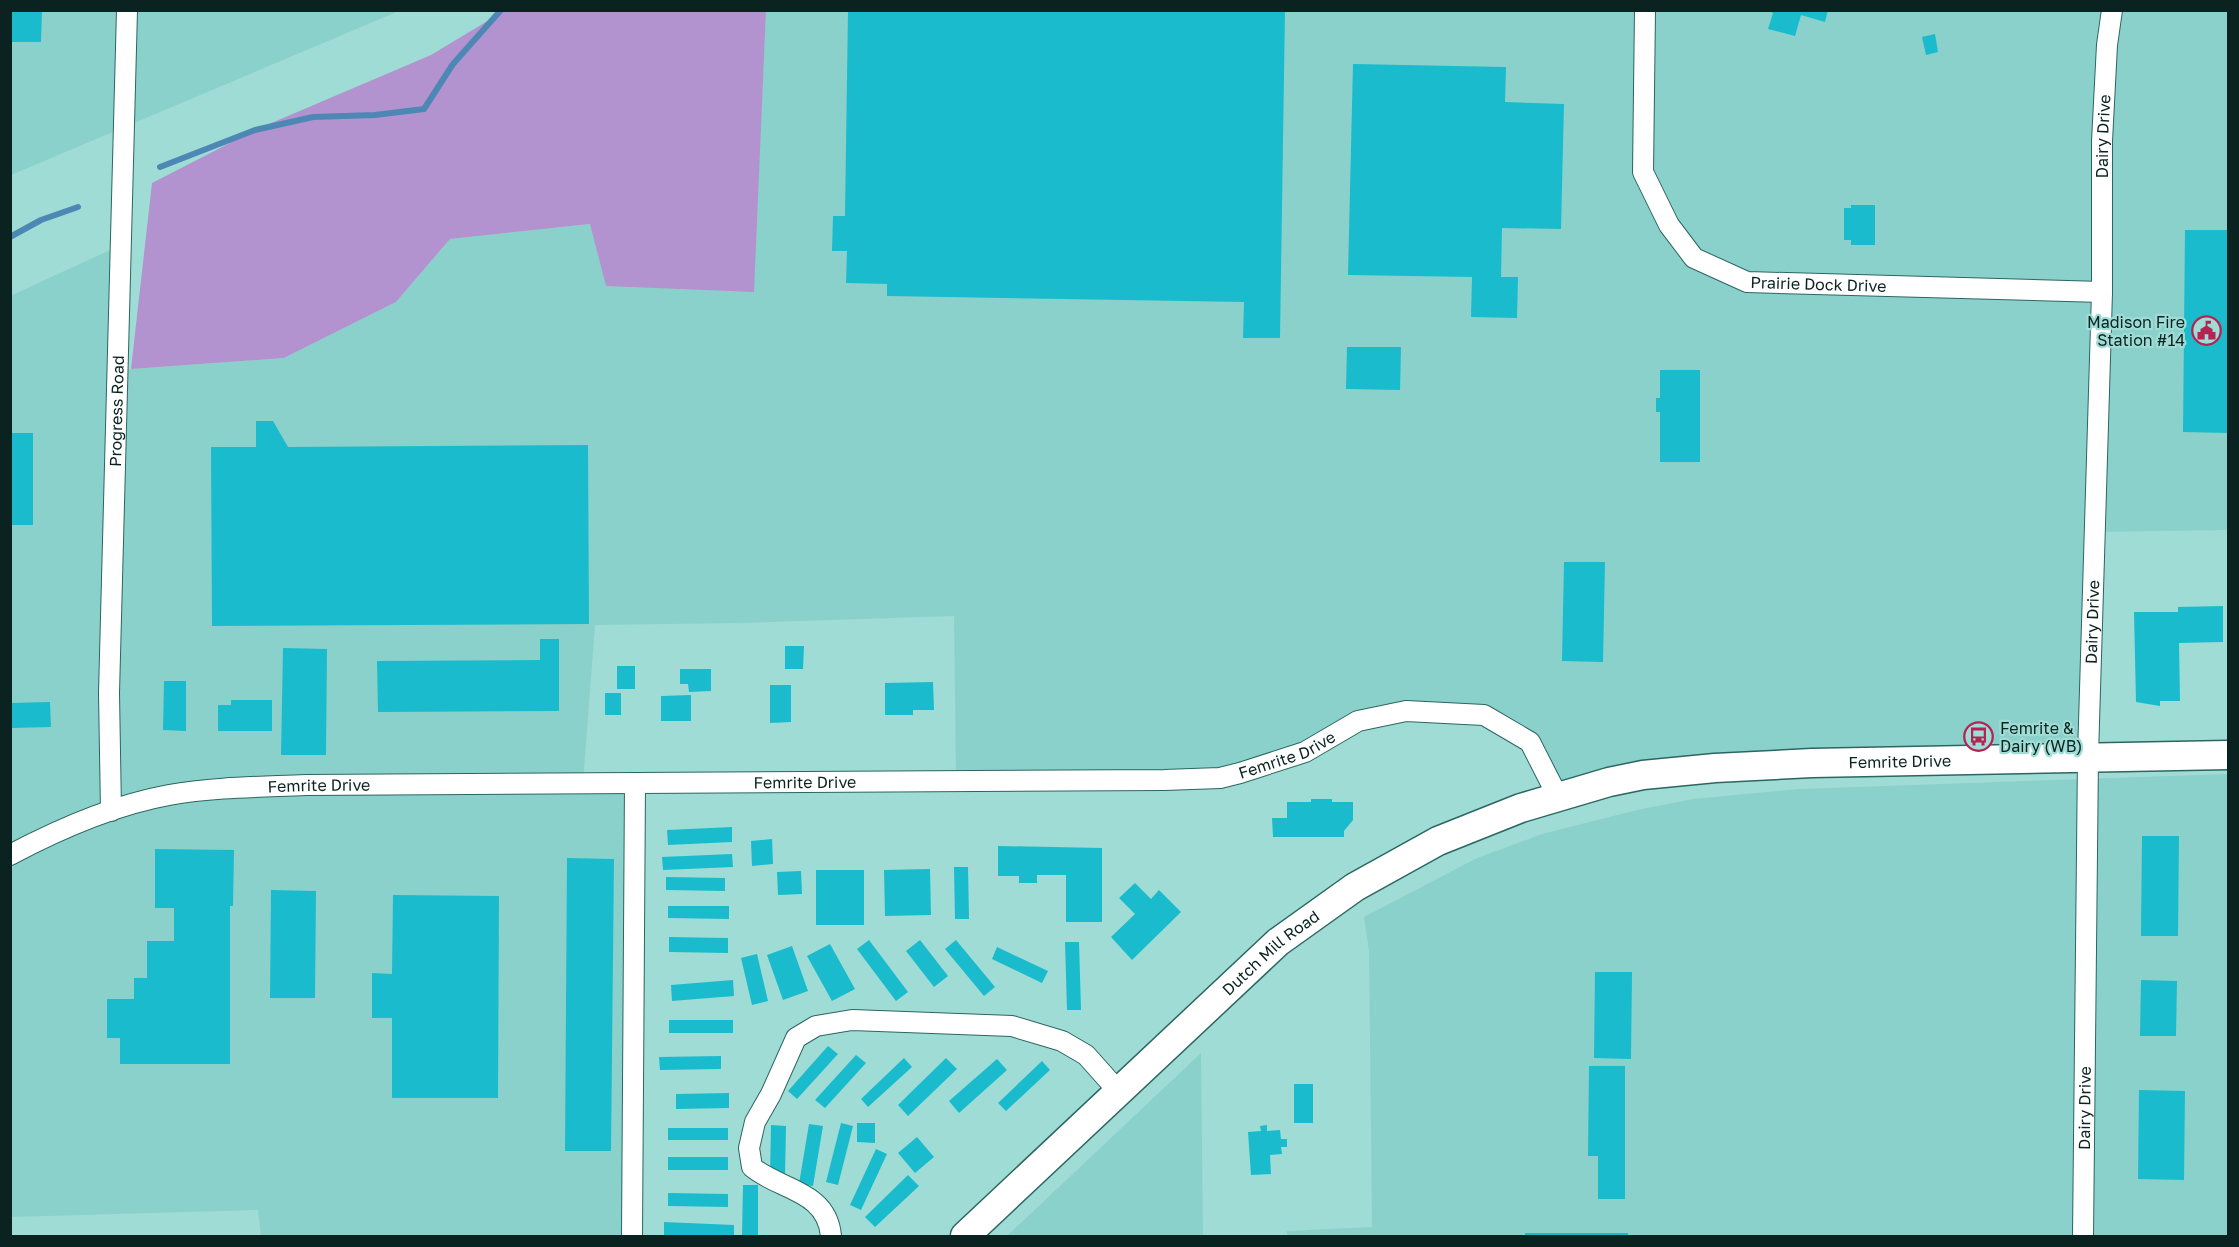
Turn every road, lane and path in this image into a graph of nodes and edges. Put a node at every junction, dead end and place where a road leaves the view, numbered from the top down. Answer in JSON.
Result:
{"nodes":[{"id":1,"x":127,"y":10,"type":"edge"},
{"id":2,"x":1645,"y":10,"type":"edge"},
{"id":3,"x":2112,"y":10,"type":"edge"},
{"id":4,"x":2102,"y":292,"type":"junction"},
{"id":5,"x":2229,"y":755,"type":"edge"},
{"id":6,"x":2088,"y":756,"type":"junction"},
{"id":7,"x":1643,"y":776,"type":"joint"},
{"id":8,"x":635,"y":783,"type":"junction"},
{"id":9,"x":1558,"y":797,"type":"junction"},
{"id":10,"x":111,"y":811,"type":"junction"},
{"id":11,"x":10,"y":855,"type":"edge"},
{"id":12,"x":1119,"y":1092,"type":"junction"},
{"id":13,"x":632,"y":1236,"type":"edge"},
{"id":14,"x":831,"y":1236,"type":"edge"},
{"id":15,"x":965,"y":1236,"type":"edge"},
{"id":16,"x":2083,"y":1236,"type":"edge"}],
"edges":[{"from":1,"to":10,"type":"street","name":"Progress Road"},
{"from":2,"to":4,"type":"street","name":"Prairie Dock Drive"},
{"from":3,"to":4,"type":"street","name":"Dairy Drive"},
{"from":4,"to":6,"type":"street","name":"Dairy Drive"},
{"from":5,"to":6,"type":"street","name":"Femrite Drive"},
{"from":6,"to":7,"type":"street","name":"Femrite Drive"},
{"from":6,"to":16,"type":"street","name":"Dairy Drive"},
{"from":7,"to":9,"type":"street","name":"Dutch Mill Road"},
{"from":8,"to":9,"type":"street","name":"Femrite Drive"},
{"from":8,"to":10,"type":"street","name":"Femrite Drive"},
{"from":8,"to":13,"type":"street"},
{"from":9,"to":12,"type":"street","name":"Dutch Mill Road"},
{"from":10,"to":11,"type":"street","name":"Femrite Drive"},
{"from":12,"to":14,"type":"street"},
{"from":12,"to":15,"type":"street","name":"Dutch Mill Road"}]}
